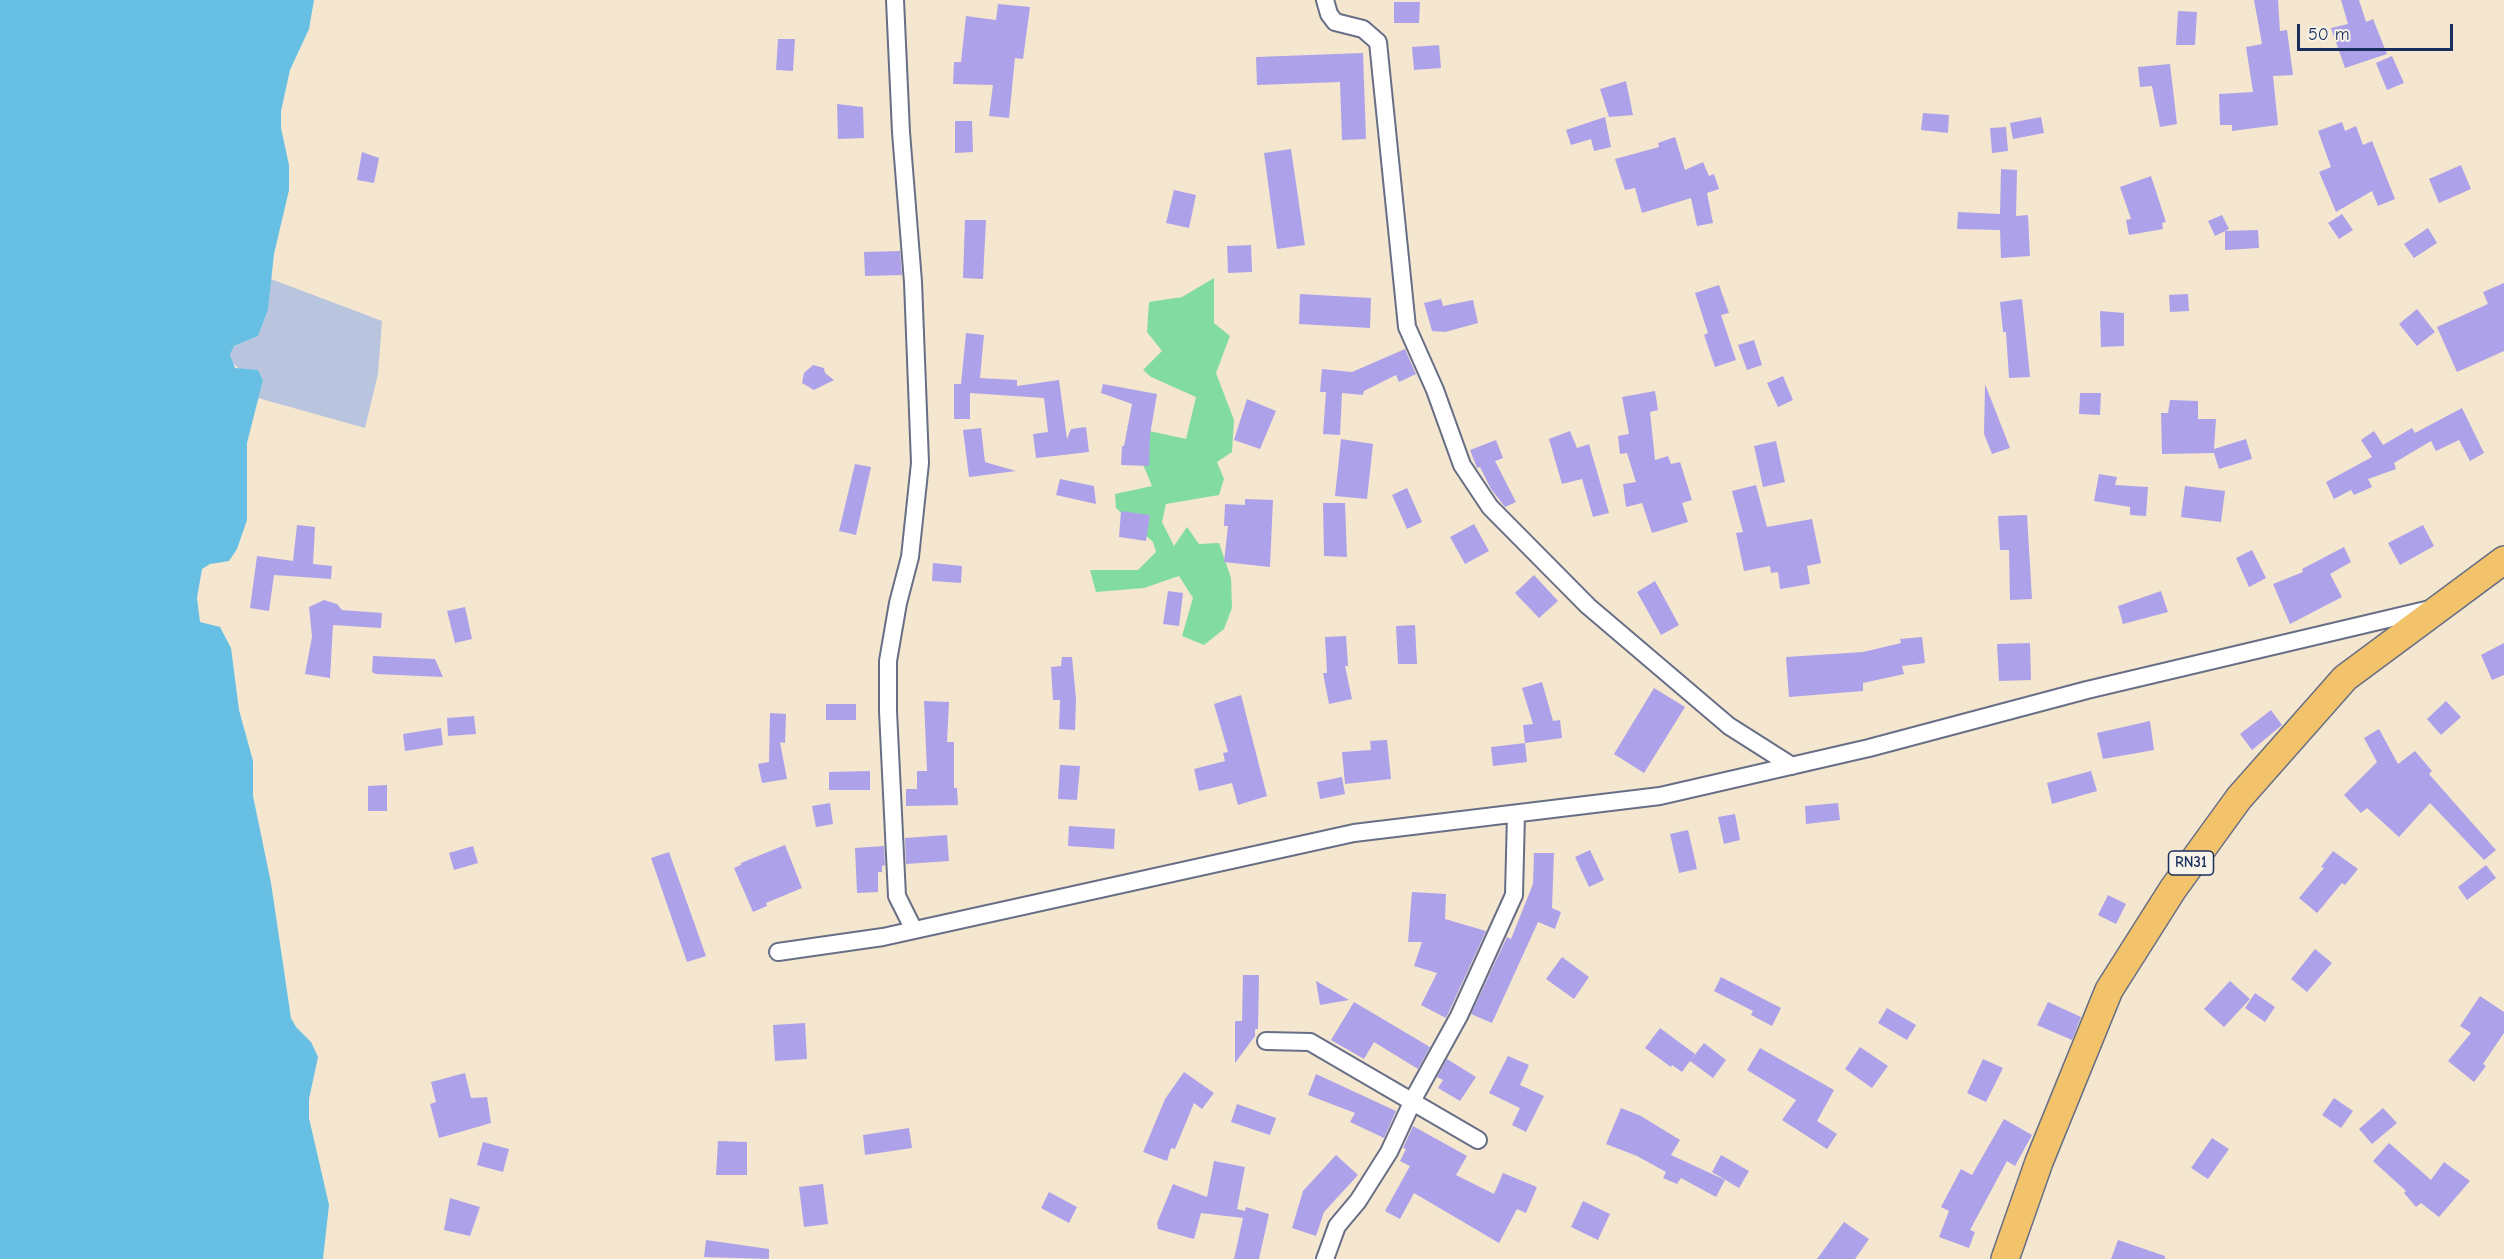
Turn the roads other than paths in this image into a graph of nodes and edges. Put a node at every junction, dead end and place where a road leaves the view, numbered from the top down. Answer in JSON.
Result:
{"nodes":[{"id":1,"x":895,"y":0,"type":"edge"},
{"id":2,"x":1326,"y":0,"type":"edge"},
{"id":3,"x":2504,"y":560,"type":"edge"},
{"id":4,"x":2437,"y":607,"type":"junction"},
{"id":5,"x":1792,"y":766,"type":"junction"},
{"id":6,"x":1516,"y":814,"type":"junction"},
{"id":7,"x":914,"y":930,"type":"junction"},
{"id":8,"x":778,"y":952,"type":"dead end"},
{"id":9,"x":1266,"y":1041,"type":"dead end"},
{"id":10,"x":1412,"y":1104,"type":"junction"},
{"id":11,"x":1478,"y":1140,"type":"dead end"},
{"id":12,"x":1325,"y":1259,"type":"edge"},
{"id":13,"x":2005,"y":1259,"type":"edge"}],
"edges":[{"from":1,"to":7,"type":"street"},
{"from":2,"to":5,"type":"street"},
{"from":3,"to":4,"type":"main road","number":"RN31"},
{"from":4,"to":5,"type":"street"},
{"from":4,"to":13,"type":"main road","number":"RN31"},
{"from":5,"to":6,"type":"street"},
{"from":6,"to":7,"type":"street"},
{"from":6,"to":10,"type":"street"},
{"from":7,"to":8,"type":"street"},
{"from":9,"to":10,"type":"street"},
{"from":10,"to":11,"type":"street"},
{"from":10,"to":12,"type":"street"}]}
